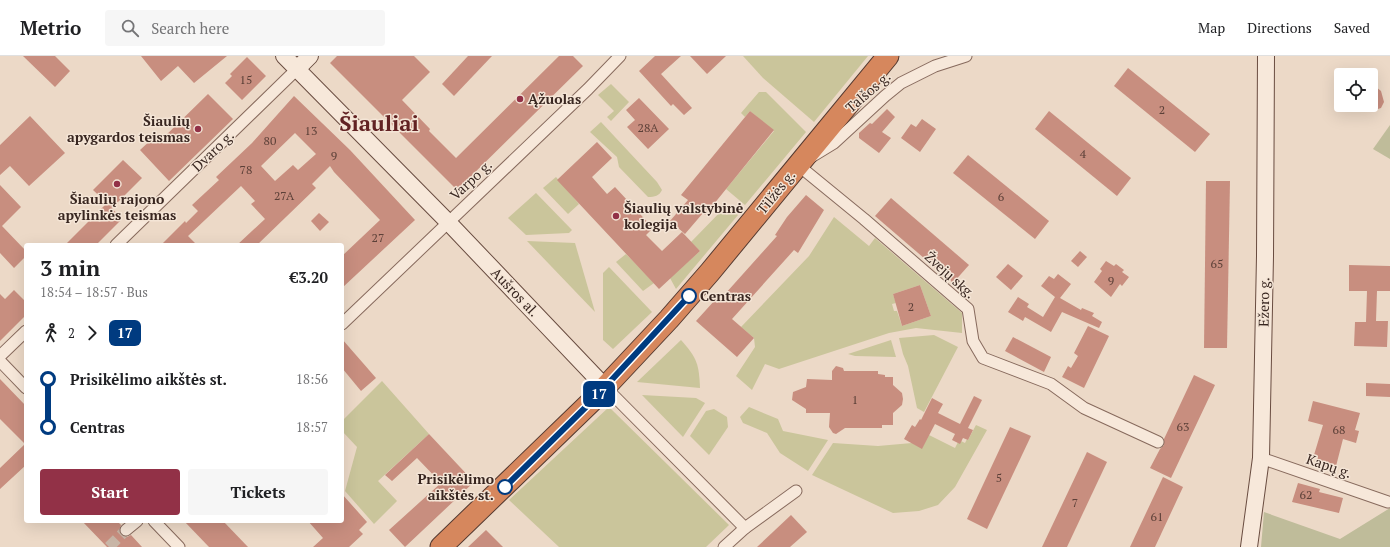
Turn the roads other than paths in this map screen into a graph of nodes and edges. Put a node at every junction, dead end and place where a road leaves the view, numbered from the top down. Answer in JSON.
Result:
{"nodes":[{"id":1,"x":284,"y":56,"type":"edge"},
{"id":2,"x":310,"y":56,"type":"edge"},
{"id":3,"x":620,"y":56,"type":"edge"},
{"id":4,"x":888,"y":56,"type":"edge"},
{"id":5,"x":966,"y":56,"type":"edge"},
{"id":6,"x":1266,"y":56,"type":"edge"},
{"id":7,"x":297,"y":70,"type":"junction"},
{"id":8,"x":798,"y":165,"type":"junction"},
{"id":9,"x":448,"y":222,"type":"junction"},
{"id":10,"x":118,"y":243,"type":"edge"},
{"id":11,"x":344,"y":322,"type":"edge"},
{"id":12,"x":24,"y":333,"type":"edge"},
{"id":13,"x":0,"y":356,"type":"edge"},
{"id":14,"x":0,"y":361,"type":"edge"},
{"id":15,"x":24,"y":386,"type":"edge"},
{"id":16,"x":605,"y":387,"type":"junction"},
{"id":17,"x":1158,"y":442,"type":"dead end"},
{"id":18,"x":1261,"y":458,"type":"junction"},
{"id":19,"x":796,"y":491,"type":"dead end"},
{"id":20,"x":1388,"y":502,"type":"dead end"},
{"id":21,"x":135,"y":523,"type":"edge"},
{"id":22,"x":156,"y":523,"type":"edge"},
{"id":23,"x":745,"y":528,"type":"junction"},
{"id":24,"x":126,"y":530,"type":"tunnel mouth"},
{"id":25,"x":179,"y":547,"type":"edge"},
{"id":26,"x":441,"y":547,"type":"edge"},
{"id":27,"x":724,"y":547,"type":"edge"},
{"id":28,"x":1249,"y":547,"type":"edge"}],
"edges":[{"from":1,"to":7,"type":"main road","name":"Aušros al."},
{"from":2,"to":7,"type":"main road","name":"Dvaro g."},
{"from":3,"to":9,"type":"street","name":"Varpo g."},
{"from":4,"to":8,"type":"highway","name":"Tilžės g."},
{"from":5,"to":8,"type":"street","name":"Talšos g."},
{"from":6,"to":18,"type":"main road","name":"Ežero g."},
{"from":7,"to":9,"type":"main road","name":"Aušros al."},
{"from":7,"to":10,"type":"street","name":"Dvaro g."},
{"from":8,"to":16,"type":"highway","name":"Tilžės g."},
{"from":8,"to":17,"type":"street","name":"Žvejų skg."},
{"from":9,"to":11,"type":"street","name":"Varpo g."},
{"from":9,"to":16,"type":"main road","name":"Aušros al."},
{"from":12,"to":13,"type":"street"},
{"from":14,"to":15,"type":"street"},
{"from":16,"to":23,"type":"street","name":"Aušros al."},
{"from":16,"to":26,"type":"highway","name":"Tilžės g."},
{"from":18,"to":20,"type":"street","name":"Kapų g."},
{"from":18,"to":28,"type":"main road","name":"Ežero g."},
{"from":19,"to":23,"type":"street"},
{"from":21,"to":24,"type":"street"},
{"from":22,"to":25,"type":"street"},
{"from":23,"to":27,"type":"street"}]}
